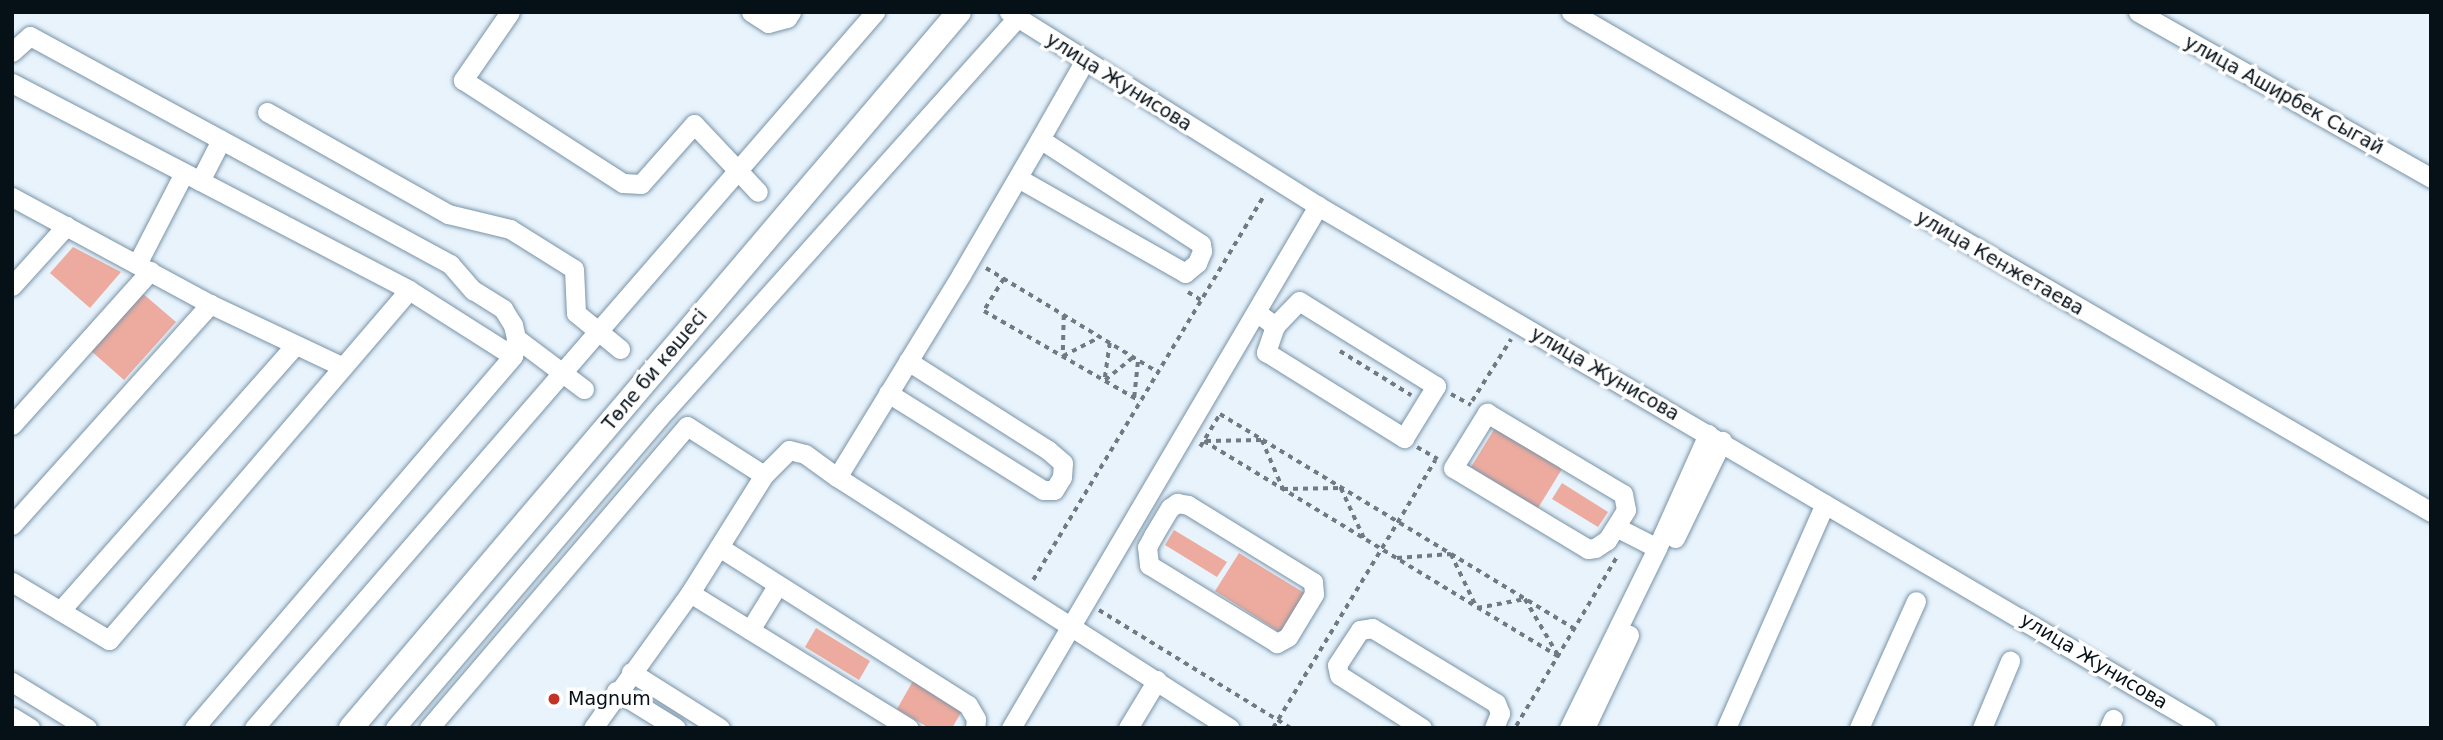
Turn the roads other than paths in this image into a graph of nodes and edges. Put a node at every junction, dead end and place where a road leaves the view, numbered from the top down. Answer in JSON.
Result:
{"nodes":[{"id":1,"x":510,"y":12,"type":"edge"},
{"id":2,"x":751,"y":12,"type":"edge"},
{"id":3,"x":791,"y":12,"type":"edge"},
{"id":4,"x":875,"y":12,"type":"edge"},
{"id":5,"x":959,"y":12,"type":"edge"},
{"id":6,"x":1571,"y":12,"type":"edge"},
{"id":7,"x":2138,"y":12,"type":"edge"},
{"id":8,"x":1013,"y":15,"type":"edge"},
{"id":9,"x":12,"y":52,"type":"edge"},
{"id":10,"x":1085,"y":60,"type":"junction"},
{"id":11,"x":12,"y":83,"type":"edge"},
{"id":12,"x":267,"y":112,"type":"dead end"},
{"id":13,"x":1040,"y":139,"type":"junction"},
{"id":14,"x":221,"y":140,"type":"junction"},
{"id":15,"x":736,"y":169,"type":"junction"},
{"id":16,"x":192,"y":177,"type":"junction"},
{"id":17,"x":1018,"y":178,"type":"junction"},
{"id":18,"x":2431,"y":178,"type":"edge"},
{"id":19,"x":758,"y":192,"type":"dead end"},
{"id":20,"x":12,"y":197,"type":"edge"},
{"id":21,"x":1318,"y":206,"type":"junction"},
{"id":22,"x":66,"y":226,"type":"junction"},
{"id":23,"x":144,"y":267,"type":"junction"},
{"id":24,"x":12,"y":286,"type":"edge"},
{"id":25,"x":409,"y":290,"type":"junction"},
{"id":26,"x":210,"y":304,"type":"junction"},
{"id":27,"x":1256,"y":312,"type":"junction"},
{"id":28,"x":1275,"y":326,"type":"junction"},
{"id":29,"x":597,"y":330,"type":"junction"},
{"id":30,"x":296,"y":345,"type":"junction"},
{"id":31,"x":514,"y":347,"type":"junction"},
{"id":32,"x":620,"y":349,"type":"dead end"},
{"id":33,"x":908,"y":362,"type":"junction"},
{"id":34,"x":343,"y":367,"type":"junction"},
{"id":35,"x":563,"y":374,"type":"junction"},
{"id":36,"x":584,"y":389,"type":"dead end"},
{"id":37,"x":888,"y":393,"type":"junction"},
{"id":38,"x":665,"y":411,"type":"junction"},
{"id":39,"x":12,"y":425,"type":"edge"},
{"id":40,"x":687,"y":426,"type":"junction"},
{"id":41,"x":1715,"y":438,"type":"junction"},
{"id":42,"x":764,"y":475,"type":"junction"},
{"id":43,"x":837,"y":477,"type":"junction"},
{"id":44,"x":1825,"y":504,"type":"junction"},
{"id":45,"x":2431,"y":512,"type":"edge"},
{"id":46,"x":1132,"y":523,"type":"junction"},
{"id":47,"x":12,"y":525,"type":"edge"},
{"id":48,"x":1616,"y":527,"type":"junction"},
{"id":49,"x":1153,"y":536,"type":"junction"},
{"id":50,"x":719,"y":547,"type":"junction"},
{"id":51,"x":1657,"y":548,"type":"junction"},
{"id":52,"x":12,"y":582,"type":"edge"},
{"id":53,"x":777,"y":586,"type":"junction"},
{"id":54,"x":690,"y":593,"type":"junction"},
{"id":55,"x":1916,"y":601,"type":"dead end"},
{"id":56,"x":60,"y":611,"type":"junction"},
{"id":57,"x":1070,"y":627,"type":"junction"},
{"id":58,"x":750,"y":630,"type":"junction"},
{"id":59,"x":2010,"y":661,"type":"dead end"},
{"id":60,"x":631,"y":672,"type":"junction"},
{"id":61,"x":1157,"y":680,"type":"junction"},
{"id":62,"x":12,"y":682,"type":"edge"},
{"id":63,"x":616,"y":691,"type":"junction"},
{"id":64,"x":12,"y":717,"type":"edge"},
{"id":65,"x":30,"y":728,"type":"edge"},
{"id":66,"x":87,"y":728,"type":"edge"},
{"id":67,"x":194,"y":728,"type":"edge"},
{"id":68,"x":254,"y":728,"type":"edge"},
{"id":69,"x":351,"y":728,"type":"edge"},
{"id":70,"x":395,"y":728,"type":"edge"},
{"id":71,"x":429,"y":728,"type":"edge"},
{"id":72,"x":593,"y":728,"type":"edge"},
{"id":73,"x":676,"y":728,"type":"edge"},
{"id":74,"x":720,"y":728,"type":"edge"},
{"id":75,"x":909,"y":728,"type":"edge"},
{"id":76,"x":975,"y":728,"type":"edge"},
{"id":77,"x":1011,"y":728,"type":"edge"},
{"id":78,"x":1128,"y":728,"type":"edge"},
{"id":79,"x":1230,"y":728,"type":"edge"},
{"id":80,"x":1422,"y":728,"type":"edge"},
{"id":81,"x":1494,"y":728,"type":"edge"},
{"id":82,"x":1569,"y":728,"type":"edge"},
{"id":83,"x":1585,"y":728,"type":"edge"},
{"id":84,"x":1726,"y":728,"type":"edge"},
{"id":85,"x":1859,"y":728,"type":"edge"},
{"id":86,"x":1982,"y":728,"type":"edge"},
{"id":87,"x":2206,"y":728,"type":"edge"}],
"edges":[{"from":1,"to":15,"type":"street"},
{"from":2,"to":3,"type":"street"},
{"from":4,"to":15,"type":"street"},
{"from":5,"to":69,"type":"main road","name":"Төле би көшесі"},
{"from":6,"to":45,"type":"street","name":"улица Кенжетаева"},
{"from":7,"to":18,"type":"street","name":"улица Аширбек Сыгай"},
{"from":8,"to":10,"type":"street","name":"улица Жунисова"},
{"from":8,"to":38,"type":"street"},
{"from":9,"to":14,"type":"street"},
{"from":10,"to":13,"type":"street"},
{"from":10,"to":21,"type":"street","name":"улица Жунисова"},
{"from":11,"to":16,"type":"street"},
{"from":12,"to":29,"type":"street"},
{"from":13,"to":17,"type":"street"},
{"from":13,"to":17,"type":"street"},
{"from":14,"to":16,"type":"street"},
{"from":14,"to":31,"type":"street"},
{"from":15,"to":19,"type":"street"},
{"from":15,"to":29,"type":"street"},
{"from":16,"to":23,"type":"street"},
{"from":16,"to":25,"type":"street"},
{"from":17,"to":33,"type":"street"},
{"from":20,"to":22,"type":"street"},
{"from":21,"to":27,"type":"street"},
{"from":21,"to":41,"type":"street","name":"улица Жунисова"},
{"from":22,"to":23,"type":"street"},
{"from":22,"to":24,"type":"street"},
{"from":23,"to":26,"type":"street"},
{"from":23,"to":39,"type":"street"},
{"from":25,"to":31,"type":"street"},
{"from":25,"to":34,"type":"street"},
{"from":26,"to":30,"type":"street"},
{"from":26,"to":47,"type":"street"},
{"from":27,"to":28,"type":"street"},
{"from":27,"to":46,"type":"street"},
{"from":28,"to":28,"type":"street"},
{"from":29,"to":32,"type":"street"},
{"from":29,"to":35,"type":"street"},
{"from":30,"to":34,"type":"street"},
{"from":30,"to":56,"type":"street"},
{"from":31,"to":35,"type":"street"},
{"from":31,"to":67,"type":"street"},
{"from":33,"to":37,"type":"street"},
{"from":33,"to":37,"type":"street"},
{"from":34,"to":56,"type":"street"},
{"from":35,"to":36,"type":"street"},
{"from":35,"to":68,"type":"street"},
{"from":37,"to":43,"type":"street"},
{"from":38,"to":40,"type":"street"},
{"from":38,"to":70,"type":"street"},
{"from":40,"to":42,"type":"street"},
{"from":40,"to":71,"type":"street"},
{"from":41,"to":44,"type":"street","name":"улица Жунисова"},
{"from":41,"to":51,"type":"street"},
{"from":41,"to":83,"type":"street"},
{"from":42,"to":43,"type":"street"},
{"from":42,"to":50,"type":"street"},
{"from":43,"to":57,"type":"street"},
{"from":44,"to":84,"type":"street"},
{"from":44,"to":87,"type":"street","name":"улица Жунисова"},
{"from":46,"to":49,"type":"street"},
{"from":46,"to":57,"type":"street"},
{"from":48,"to":48,"type":"street"},
{"from":48,"to":51,"type":"street"},
{"from":49,"to":49,"type":"street"},
{"from":50,"to":53,"type":"street"},
{"from":50,"to":54,"type":"street"},
{"from":51,"to":82,"type":"street"},
{"from":52,"to":56,"type":"street"},
{"from":53,"to":58,"type":"street"},
{"from":53,"to":76,"type":"street"},
{"from":54,"to":58,"type":"street"},
{"from":54,"to":60,"type":"street"},
{"from":55,"to":85,"type":"street"},
{"from":57,"to":61,"type":"street"},
{"from":57,"to":77,"type":"street"},
{"from":58,"to":75,"type":"street"},
{"from":59,"to":86,"type":"street"},
{"from":60,"to":63,"type":"street"},
{"from":60,"to":74,"type":"street"},
{"from":61,"to":78,"type":"street"},
{"from":61,"to":79,"type":"street"},
{"from":62,"to":66,"type":"street"},
{"from":63,"to":72,"type":"street"},
{"from":63,"to":73,"type":"street"},
{"from":64,"to":65,"type":"street"},
{"from":80,"to":81,"type":"street"}]}
